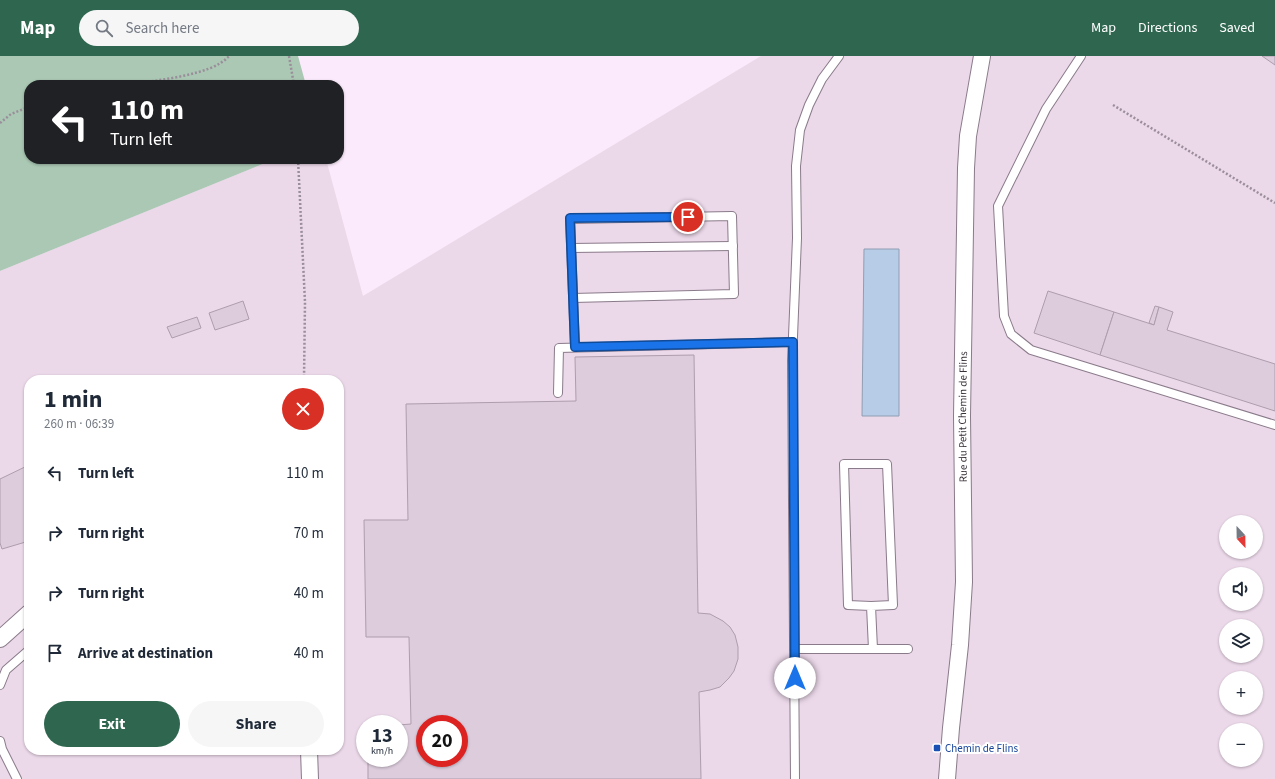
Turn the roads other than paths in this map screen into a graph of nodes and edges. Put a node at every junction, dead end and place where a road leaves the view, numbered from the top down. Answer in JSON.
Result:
{"nodes":[{"id":1,"x":838,"y":56,"type":"edge"},
{"id":2,"x":982,"y":56,"type":"edge"},
{"id":3,"x":1081,"y":56,"type":"edge"},
{"id":4,"x":733,"y":246,"type":"junction"},
{"id":5,"x":571,"y":248,"type":"junction"},
{"id":6,"x":573,"y":298,"type":"junction"},
{"id":7,"x":793,"y":342,"type":"junction"},
{"id":8,"x":575,"y":347,"type":"junction"},
{"id":9,"x":558,"y":393,"type":"dead end"},
{"id":10,"x":1275,"y":426,"type":"edge"},
{"id":11,"x":871,"y":606,"type":"junction"},
{"id":12,"x":24,"y":617,"type":"edge"},
{"id":13,"x":0,"y":639,"type":"edge"},
{"id":14,"x":794,"y":649,"type":"junction"},
{"id":15,"x":873,"y":649,"type":"junction"},
{"id":16,"x":908,"y":649,"type":"dead end"},
{"id":17,"x":24,"y":654,"type":"edge"},
{"id":18,"x":0,"y":685,"type":"edge"},
{"id":19,"x":0,"y":742,"type":"edge"},
{"id":20,"x":310,"y":755,"type":"edge"},
{"id":21,"x":17,"y":779,"type":"edge"},
{"id":22,"x":310,"y":779,"type":"edge"},
{"id":23,"x":795,"y":779,"type":"edge"},
{"id":24,"x":947,"y":779,"type":"edge"}],
"edges":[{"from":1,"to":7,"type":"lane"},
{"from":2,"to":24,"type":"street","name":"Rue du Petit Chemin de Flins"},
{"from":3,"to":10,"type":"lane"},
{"from":4,"to":5,"type":"lane"},
{"from":4,"to":5,"type":"lane"},
{"from":4,"to":6,"type":"lane"},
{"from":5,"to":6,"type":"lane"},
{"from":6,"to":8,"type":"lane"},
{"from":7,"to":8,"type":"lane"},
{"from":7,"to":14,"type":"lane"},
{"from":8,"to":9,"type":"lane"},
{"from":11,"to":11,"type":"lane"},
{"from":11,"to":15,"type":"lane"},
{"from":12,"to":13,"type":"street"},
{"from":14,"to":15,"type":"lane"},
{"from":14,"to":23,"type":"lane"},
{"from":15,"to":16,"type":"lane"},
{"from":17,"to":18,"type":"lane"},
{"from":19,"to":21,"type":"lane"},
{"from":20,"to":22,"type":"street"}]}
